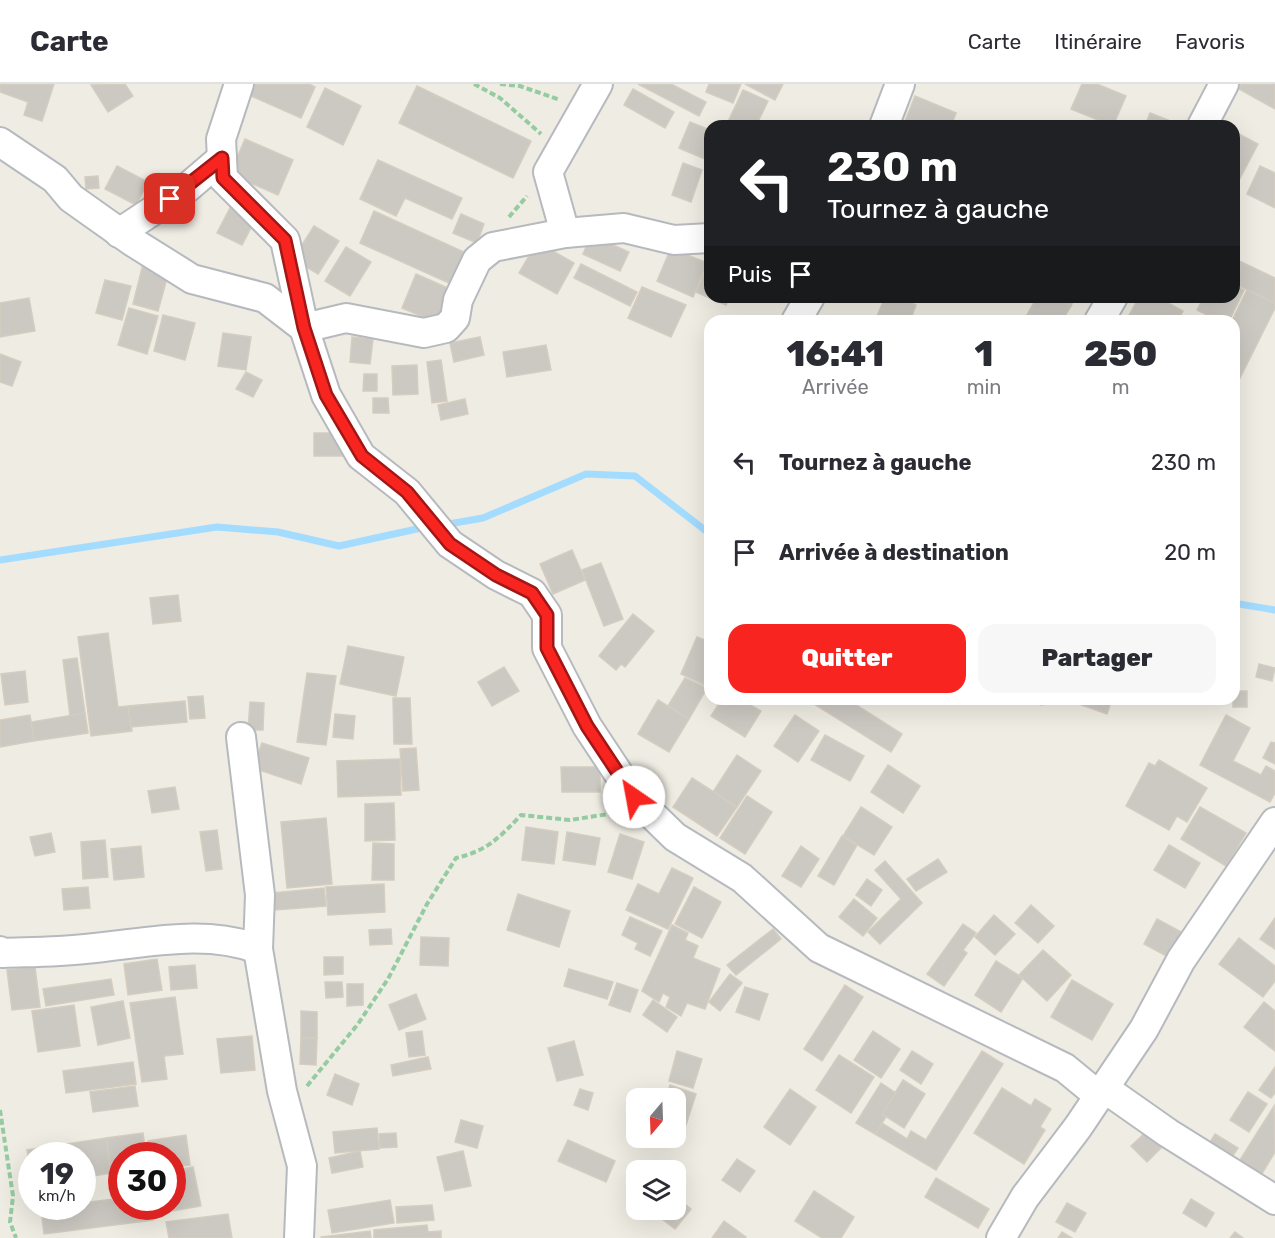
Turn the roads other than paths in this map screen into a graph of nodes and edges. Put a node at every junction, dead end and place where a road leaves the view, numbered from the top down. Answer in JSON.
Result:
{"nodes":[{"id":1,"x":239,"y":84,"type":"edge"},
{"id":2,"x":900,"y":84,"type":"edge"},
{"id":3,"x":1224,"y":84,"type":"edge"},
{"id":4,"x":597,"y":86,"type":"edge"},
{"id":5,"x":886,"y":120,"type":"edge"},
{"id":6,"x":1205,"y":120,"type":"edge"},
{"id":7,"x":0,"y":142,"type":"edge"},
{"id":8,"x":222,"y":158,"type":"junction"},
{"id":9,"x":119,"y":233,"type":"junction"},
{"id":10,"x":565,"y":233,"type":"junction"},
{"id":11,"x":704,"y":238,"type":"edge"},
{"id":12,"x":304,"y":328,"type":"junction"},
{"id":13,"x":241,"y":737,"type":"dead end"},
{"id":14,"x":1275,"y":822,"type":"edge"},
{"id":15,"x":258,"y":949,"type":"junction"},
{"id":16,"x":0,"y":951,"type":"edge"},
{"id":17,"x":1102,"y":1092,"type":"junction"},
{"id":18,"x":1275,"y":1200,"type":"edge"},
{"id":19,"x":299,"y":1238,"type":"edge"},
{"id":20,"x":1001,"y":1238,"type":"edge"}],
"edges":[{"from":1,"to":8,"type":"street"},
{"from":2,"to":5,"type":"street"},
{"from":3,"to":6,"type":"street"},
{"from":4,"to":10,"type":"street"},
{"from":7,"to":9,"type":"street"},
{"from":8,"to":9,"type":"street"},
{"from":8,"to":12,"type":"street"},
{"from":9,"to":12,"type":"street"},
{"from":10,"to":11,"type":"street"},
{"from":10,"to":12,"type":"street"},
{"from":12,"to":17,"type":"street"},
{"from":13,"to":15,"type":"street"},
{"from":14,"to":17,"type":"street"},
{"from":15,"to":16,"type":"street"},
{"from":15,"to":19,"type":"street"},
{"from":17,"to":18,"type":"street"},
{"from":17,"to":20,"type":"street"}]}
